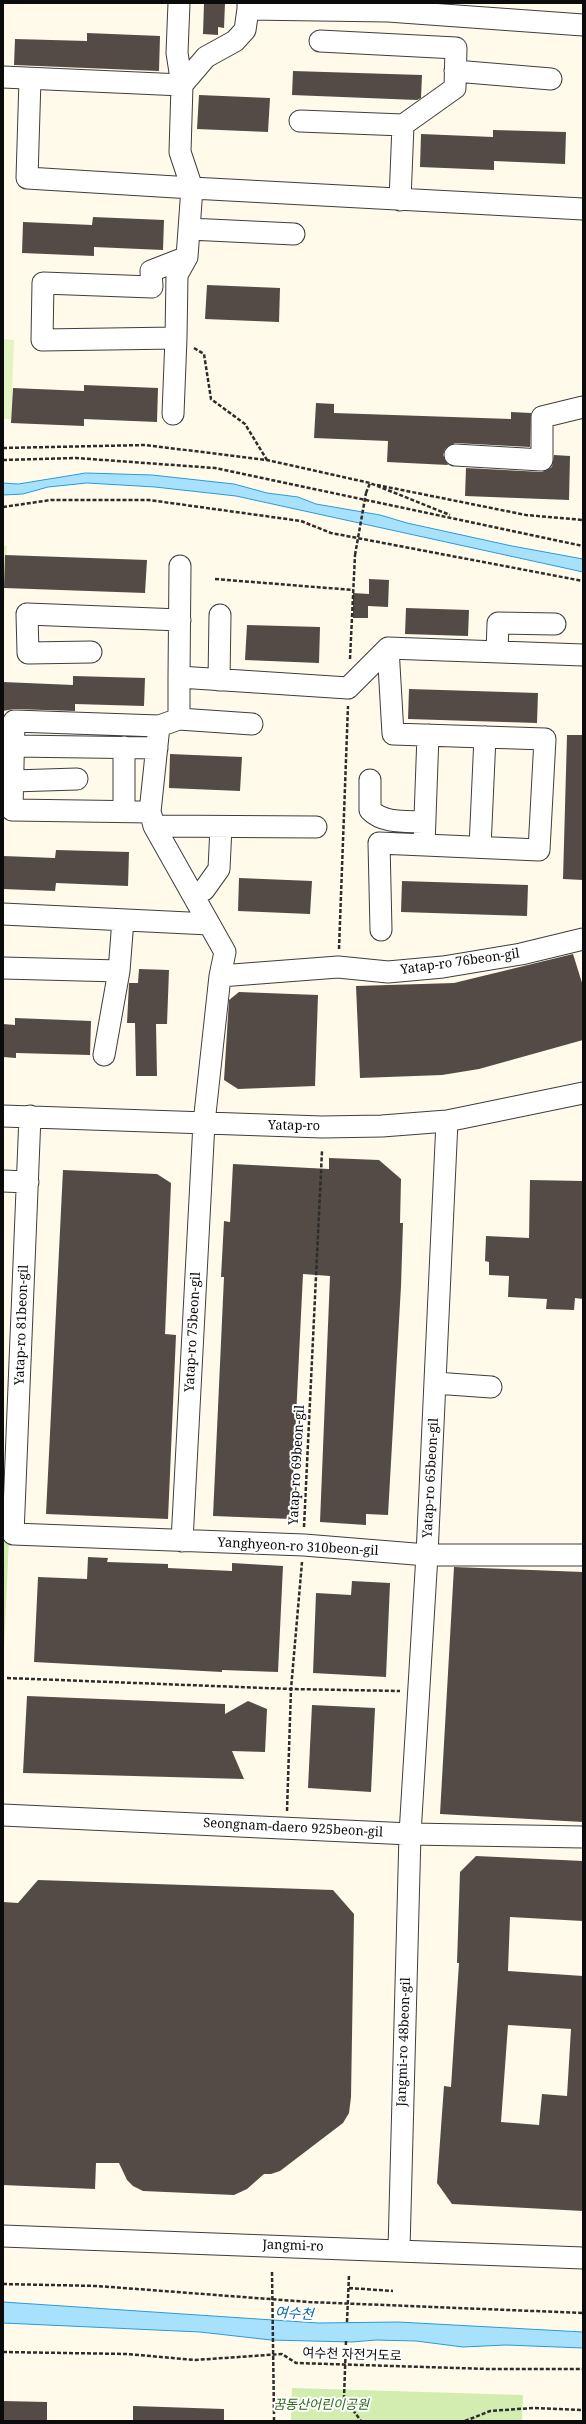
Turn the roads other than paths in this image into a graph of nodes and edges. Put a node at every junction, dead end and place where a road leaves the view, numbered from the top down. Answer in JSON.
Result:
{"nodes":[{"id":1,"x":179,"y":3,"type":"edge"},
{"id":2,"x":248,"y":6,"type":"edge"},
{"id":3,"x":583,"y":25,"type":"edge"},
{"id":4,"x":320,"y":41,"type":"dead end"},
{"id":5,"x":455,"y":71,"type":"junction"},
{"id":6,"x":3,"y":77,"type":"edge"},
{"id":7,"x":30,"y":79,"type":"junction"},
{"id":8,"x":551,"y":79,"type":"dead end"},
{"id":9,"x":182,"y":84,"type":"junction"},
{"id":10,"x":300,"y":121,"type":"dead end"},
{"id":11,"x":403,"y":125,"type":"junction"},
{"id":12,"x":192,"y":188,"type":"junction"},
{"id":13,"x":400,"y":200,"type":"junction"},
{"id":14,"x":583,"y":209,"type":"edge"},
{"id":15,"x":189,"y":229,"type":"junction"},
{"id":16,"x":294,"y":234,"type":"dead end"},
{"id":17,"x":187,"y":257,"type":"junction"},
{"id":18,"x":176,"y":338,"type":"junction"},
{"id":19,"x":583,"y":407,"type":"edge"},
{"id":20,"x":173,"y":414,"type":"dead end"},
{"id":21,"x":455,"y":455,"type":"dead end"},
{"id":22,"x":180,"y":566,"type":"dead end"},
{"id":23,"x":220,"y":615,"type":"dead end"},
{"id":24,"x":180,"y":620,"type":"junction"},
{"id":25,"x":555,"y":624,"type":"dead end"},
{"id":26,"x":388,"y":648,"type":"junction"},
{"id":27,"x":92,"y":652,"type":"dead end"},
{"id":28,"x":497,"y":652,"type":"junction"},
{"id":29,"x":583,"y":655,"type":"edge"},
{"id":30,"x":179,"y":677,"type":"junction"},
{"id":31,"x":219,"y":680,"type":"junction"},
{"id":32,"x":179,"y":719,"type":"junction"},
{"id":33,"x":252,"y":724,"type":"dead end"},
{"id":34,"x":159,"y":726,"type":"junction"},
{"id":35,"x":428,"y":735,"type":"junction"},
{"id":36,"x":485,"y":737,"type":"junction"},
{"id":37,"x":14,"y":746,"type":"junction"},
{"id":38,"x":124,"y":748,"type":"junction"},
{"id":39,"x":157,"y":748,"type":"junction"},
{"id":40,"x":77,"y":779,"type":"dead end"},
{"id":41,"x":370,"y":780,"type":"dead end"},
{"id":42,"x":13,"y":781,"type":"junction"},
{"id":43,"x":124,"y":811,"type":"junction"},
{"id":44,"x":152,"y":819,"type":"junction"},
{"id":45,"x":425,"y":822,"type":"junction"},
{"id":46,"x":221,"y":827,"type":"junction"},
{"id":47,"x":316,"y":827,"type":"dead end"},
{"id":48,"x":424,"y":845,"type":"junction"},
{"id":49,"x":480,"y":847,"type":"junction"},
{"id":50,"x":204,"y":890,"type":"dead end"},
{"id":51,"x":3,"y":914,"type":"edge"},
{"id":52,"x":123,"y":920,"type":"junction"},
{"id":53,"x":209,"y":924,"type":"junction"},
{"id":54,"x":381,"y":930,"type":"dead end"},
{"id":55,"x":582,"y":941,"type":"edge"},
{"id":56,"x":3,"y":968,"type":"edge"},
{"id":57,"x":119,"y":971,"type":"junction"},
{"id":58,"x":220,"y":976,"type":"junction"},
{"id":59,"x":104,"y":1055,"type":"dead end"},
{"id":60,"x":583,"y":1093,"type":"edge"},
{"id":61,"x":3,"y":1116,"type":"edge"},
{"id":62,"x":30,"y":1116,"type":"junction"},
{"id":63,"x":447,"y":1121,"type":"junction"},
{"id":64,"x":204,"y":1123,"type":"junction"},
{"id":65,"x":3,"y":1181,"type":"edge"},
{"id":66,"x":28,"y":1182,"type":"junction"},
{"id":67,"x":435,"y":1383,"type":"junction"},
{"id":68,"x":491,"y":1387,"type":"dead end"},
{"id":69,"x":13,"y":1534,"type":"joint"},
{"id":70,"x":182,"y":1541,"type":"junction"},
{"id":71,"x":427,"y":1555,"type":"junction"},
{"id":72,"x":583,"y":1555,"type":"edge"},
{"id":73,"x":3,"y":1815,"type":"edge"},
{"id":74,"x":410,"y":1834,"type":"junction"},
{"id":75,"x":583,"y":1837,"type":"edge"},
{"id":76,"x":3,"y":2236,"type":"edge"},
{"id":77,"x":399,"y":2249,"type":"junction"},
{"id":78,"x":583,"y":2258,"type":"edge"}],
"edges":[{"from":1,"to":9,"type":"street"},
{"from":2,"to":3,"type":"street"},
{"from":2,"to":9,"type":"street"},
{"from":4,"to":5,"type":"street"},
{"from":5,"to":8,"type":"street"},
{"from":5,"to":11,"type":"street"},
{"from":6,"to":7,"type":"street"},
{"from":7,"to":9,"type":"street"},
{"from":7,"to":12,"type":"street"},
{"from":9,"to":12,"type":"street"},
{"from":10,"to":11,"type":"street"},
{"from":11,"to":13,"type":"street"},
{"from":12,"to":13,"type":"street"},
{"from":12,"to":15,"type":"street"},
{"from":13,"to":14,"type":"street"},
{"from":15,"to":16,"type":"street"},
{"from":15,"to":17,"type":"street"},
{"from":17,"to":18,"type":"street"},
{"from":17,"to":18,"type":"street"},
{"from":18,"to":20,"type":"street"},
{"from":19,"to":21,"type":"street"},
{"from":22,"to":24,"type":"street"},
{"from":23,"to":31,"type":"street"},
{"from":24,"to":27,"type":"street"},
{"from":24,"to":30,"type":"street"},
{"from":25,"to":28,"type":"street"},
{"from":26,"to":28,"type":"street"},
{"from":26,"to":31,"type":"street"},
{"from":26,"to":35,"type":"street"},
{"from":28,"to":29,"type":"street"},
{"from":30,"to":31,"type":"street"},
{"from":30,"to":32,"type":"street"},
{"from":32,"to":33,"type":"street"},
{"from":32,"to":34,"type":"street"},
{"from":34,"to":37,"type":"street"},
{"from":34,"to":39,"type":"street"},
{"from":35,"to":36,"type":"street"},
{"from":35,"to":45,"type":"street"},
{"from":36,"to":49,"type":"street"},
{"from":36,"to":49,"type":"street"},
{"from":37,"to":38,"type":"street"},
{"from":37,"to":42,"type":"street"},
{"from":38,"to":39,"type":"street"},
{"from":38,"to":43,"type":"street"},
{"from":39,"to":44,"type":"street"},
{"from":40,"to":42,"type":"street"},
{"from":41,"to":45,"type":"street"},
{"from":42,"to":43,"type":"street"},
{"from":43,"to":44,"type":"street"},
{"from":44,"to":46,"type":"street"},
{"from":44,"to":53,"type":"street"},
{"from":45,"to":48,"type":"street"},
{"from":46,"to":47,"type":"street"},
{"from":46,"to":50,"type":"street"},
{"from":48,"to":49,"type":"street"},
{"from":48,"to":54,"type":"street"},
{"from":51,"to":52,"type":"street"},
{"from":52,"to":53,"type":"street"},
{"from":52,"to":57,"type":"street"},
{"from":53,"to":58,"type":"street"},
{"from":55,"to":58,"type":"street","name":"Yatap-ro 76beon-gil"},
{"from":56,"to":57,"type":"street"},
{"from":57,"to":59,"type":"street"},
{"from":58,"to":64,"type":"street"},
{"from":60,"to":63,"type":"street","name":"Yatap-ro"},
{"from":61,"to":62,"type":"street","name":"Yatap-ro"},
{"from":62,"to":64,"type":"street","name":"Yatap-ro"},
{"from":62,"to":66,"type":"street","name":"Yatap-ro 81beon-gil"},
{"from":63,"to":64,"type":"street","name":"Yatap-ro"},
{"from":63,"to":67,"type":"street","name":"Yatap-ro 65beon-gil"},
{"from":64,"to":70,"type":"street","name":"Yatap-ro 75beon-gil"},
{"from":65,"to":66,"type":"street"},
{"from":66,"to":69,"type":"street","name":"Yatap-ro 81beon-gil"},
{"from":67,"to":68,"type":"street"},
{"from":67,"to":71,"type":"street","name":"Yatap-ro 65beon-gil"},
{"from":69,"to":70,"type":"street","name":"Yanghyeon-ro 310beon-gil"},
{"from":70,"to":71,"type":"street","name":"Yanghyeon-ro 310beon-gil"},
{"from":71,"to":72,"type":"street","name":"Yanghyeon-ro 310beon-gil"},
{"from":71,"to":74,"type":"street","name":"Yatap-ro 65beon-gil"},
{"from":73,"to":74,"type":"street","name":"Seongnam-daero 925beon-gil"},
{"from":74,"to":75,"type":"street","name":"Seongnam-daero 925beon-gil"},
{"from":74,"to":77,"type":"street","name":"Jangmi-ro 48beon-gil"},
{"from":76,"to":77,"type":"street","name":"Jangmi-ro"},
{"from":77,"to":78,"type":"street","name":"Jangmi-ro"}]}
